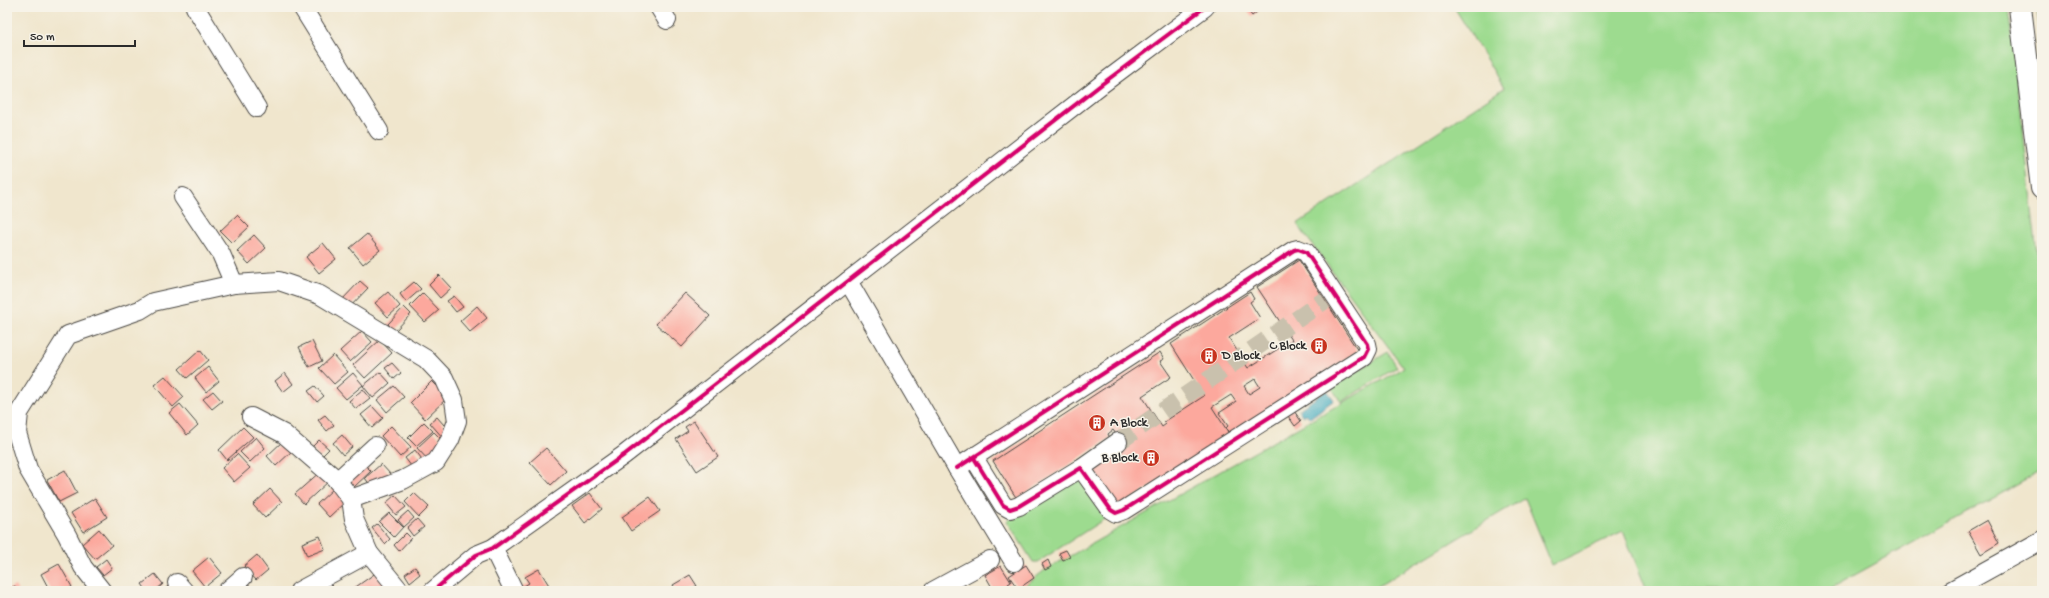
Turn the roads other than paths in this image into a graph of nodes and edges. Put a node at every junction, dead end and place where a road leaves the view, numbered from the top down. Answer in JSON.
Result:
{"nodes":[{"id":1,"x":195,"y":7,"type":"edge"},
{"id":2,"x":302,"y":7,"type":"edge"},
{"id":3,"x":1205,"y":7,"type":"edge"},
{"id":4,"x":2020,"y":7,"type":"edge"},
{"id":5,"x":257,"y":108,"type":"dead end"},
{"id":6,"x":379,"y":132,"type":"dead end"},
{"id":7,"x":2042,"y":188,"type":"edge"},
{"id":8,"x":183,"y":197,"type":"dead end"},
{"id":9,"x":848,"y":281,"type":"junction"},
{"id":10,"x":234,"y":284,"type":"junction"},
{"id":11,"x":251,"y":417,"type":"dead end"},
{"id":12,"x":1118,"y":442,"type":"tunnel mouth"},
{"id":13,"x":375,"y":446,"type":"dead end"},
{"id":14,"x":974,"y":458,"type":"junction"},
{"id":15,"x":957,"y":468,"type":"junction"},
{"id":16,"x":1081,"y":468,"type":"junction"},
{"id":17,"x":984,"y":475,"type":"junction"},
{"id":18,"x":337,"y":481,"type":"junction"},
{"id":19,"x":968,"y":486,"type":"junction"},
{"id":20,"x":351,"y":499,"type":"junction"},
{"id":21,"x":2042,"y":540,"type":"edge"},
{"id":22,"x":493,"y":548,"type":"junction"},
{"id":23,"x":368,"y":553,"type":"junction"},
{"id":24,"x":990,"y":560,"type":"dead end"},
{"id":25,"x":1014,"y":562,"type":"dead end"},
{"id":26,"x":243,"y":578,"type":"dead end"},
{"id":27,"x":102,"y":591,"type":"edge"},
{"id":28,"x":227,"y":591,"type":"edge"},
{"id":29,"x":299,"y":591,"type":"edge"},
{"id":30,"x":400,"y":591,"type":"edge"},
{"id":31,"x":433,"y":591,"type":"edge"},
{"id":32,"x":514,"y":591,"type":"edge"},
{"id":33,"x":933,"y":591,"type":"edge"},
{"id":34,"x":1950,"y":591,"type":"edge"}],
"edges":[{"from":1,"to":5,"type":"street"},
{"from":2,"to":6,"type":"street"},
{"from":3,"to":9,"type":"street"},
{"from":4,"to":7,"type":"main road"},
{"from":8,"to":10,"type":"street"},
{"from":9,"to":15,"type":"street"},
{"from":9,"to":22,"type":"street"},
{"from":10,"to":20,"type":"street"},
{"from":10,"to":27,"type":"street"},
{"from":11,"to":18,"type":"street"},
{"from":12,"to":16,"type":"street"},
{"from":13,"to":18,"type":"street"},
{"from":14,"to":15,"type":"street"},
{"from":14,"to":16,"type":"street"},
{"from":14,"to":17,"type":"street"},
{"from":15,"to":19,"type":"street"},
{"from":16,"to":17,"type":"street"},
{"from":17,"to":19,"type":"street"},
{"from":18,"to":20,"type":"street"},
{"from":19,"to":25,"type":"street"},
{"from":20,"to":23,"type":"street"},
{"from":21,"to":34,"type":"street"},
{"from":22,"to":31,"type":"street"},
{"from":22,"to":32,"type":"street"},
{"from":23,"to":29,"type":"street"},
{"from":23,"to":30,"type":"street"},
{"from":24,"to":33,"type":"street"},
{"from":26,"to":28,"type":"street"}]}
